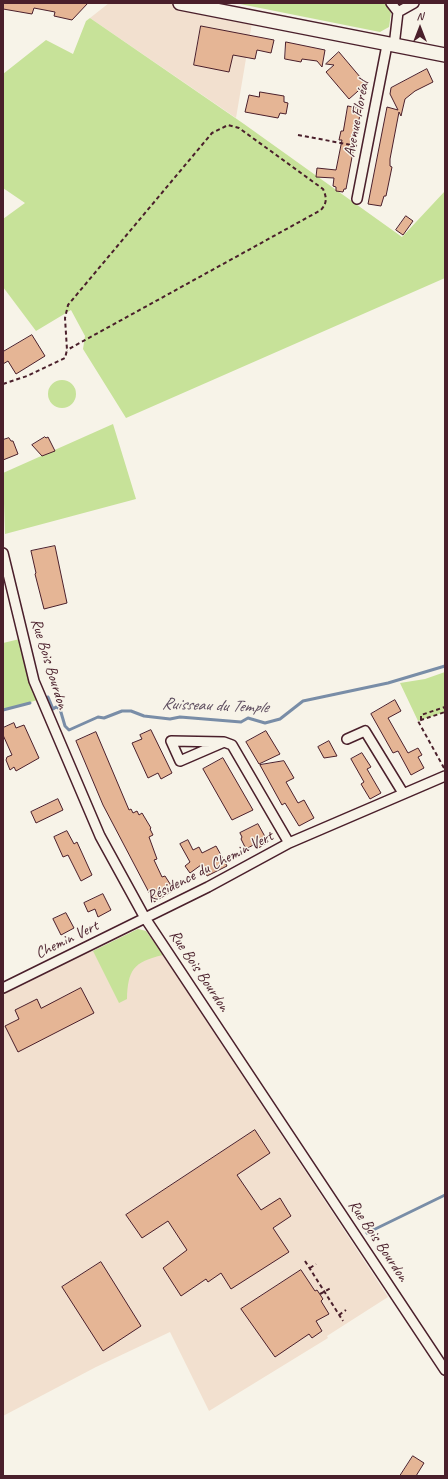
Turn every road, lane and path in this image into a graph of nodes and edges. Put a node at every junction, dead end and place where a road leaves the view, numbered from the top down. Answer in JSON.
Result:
{"nodes":[{"id":1,"x":180,"y":3,"type":"edge"},
{"id":2,"x":390,"y":3,"type":"edge"},
{"id":3,"x":414,"y":3,"type":"edge"},
{"id":4,"x":398,"y":12,"type":"junction"},
{"id":5,"x":390,"y":45,"type":"junction"},
{"id":6,"x":445,"y":55,"type":"edge"},
{"id":7,"x":298,"y":135,"type":"dead end"},
{"id":8,"x":367,"y":148,"type":"junction"},
{"id":9,"x":357,"y":199,"type":"dead end"},
{"id":10,"x":67,"y":350,"type":"junction"},
{"id":11,"x":3,"y":384,"type":"edge"},
{"id":12,"x":3,"y":553,"type":"edge"},
{"id":13,"x":445,"y":706,"type":"edge"},
{"id":14,"x":445,"y":712,"type":"edge"},
{"id":15,"x":421,"y":720,"type":"junction"},
{"id":16,"x":347,"y":738,"type":"dead end"},
{"id":17,"x":224,"y":742,"type":"junction"},
{"id":18,"x":445,"y":769,"type":"edge"},
{"id":19,"x":445,"y":776,"type":"edge"},
{"id":20,"x":403,"y":793,"type":"junction"},
{"id":21,"x":289,"y":843,"type":"junction"},
{"id":22,"x":145,"y":918,"type":"junction"},
{"id":23,"x":3,"y":988,"type":"edge"},
{"id":24,"x":305,"y":1261,"type":"dead end"},
{"id":25,"x":316,"y":1264,"type":"dead end"},
{"id":26,"x":310,"y":1268,"type":"junction"},
{"id":27,"x":331,"y":1288,"type":"dead end"},
{"id":28,"x":324,"y":1291,"type":"junction"},
{"id":29,"x":320,"y":1294,"type":"dead end"},
{"id":30,"x":346,"y":1310,"type":"dead end"},
{"id":31,"x":339,"y":1315,"type":"junction"},
{"id":32,"x":343,"y":1321,"type":"dead end"},
{"id":33,"x":445,"y":1370,"type":"edge"}],
"edges":[{"from":1,"to":5,"type":"main road"},
{"from":2,"to":4,"type":"street"},
{"from":3,"to":4,"type":"street"},
{"from":4,"to":5,"type":"street","name":"Avenue Floréal"},
{"from":5,"to":6,"type":"main road"},
{"from":5,"to":8,"type":"street","name":"Avenue Floréal"},
{"from":7,"to":8,"type":"path"},
{"from":8,"to":9,"type":"street","name":"Avenue Floréal"},
{"from":10,"to":10,"type":"path"},
{"from":10,"to":11,"type":"path"},
{"from":12,"to":22,"type":"street","name":"Rue Bois Bourdon"},
{"from":13,"to":15,"type":"path"},
{"from":14,"to":15,"type":"path"},
{"from":15,"to":18,"type":"path"},
{"from":16,"to":20,"type":"street"},
{"from":17,"to":17,"type":"street"},
{"from":17,"to":21,"type":"street","name":"Résidence du Chemin Vert"},
{"from":19,"to":20,"type":"street","name":"Résidence du Chemin Vert"},
{"from":20,"to":21,"type":"street","name":"Résidence du Chemin Vert"},
{"from":21,"to":22,"type":"street","name":"Résidence du Chemin Vert"},
{"from":22,"to":23,"type":"street","name":"Chemin Vert"},
{"from":22,"to":33,"type":"street","name":"Rue Bois Bourdon"},
{"from":24,"to":26,"type":"path"},
{"from":25,"to":26,"type":"path"},
{"from":26,"to":28,"type":"path"},
{"from":27,"to":28,"type":"path"},
{"from":28,"to":29,"type":"path"},
{"from":28,"to":31,"type":"path"},
{"from":30,"to":31,"type":"path"},
{"from":31,"to":32,"type":"path"}]}
